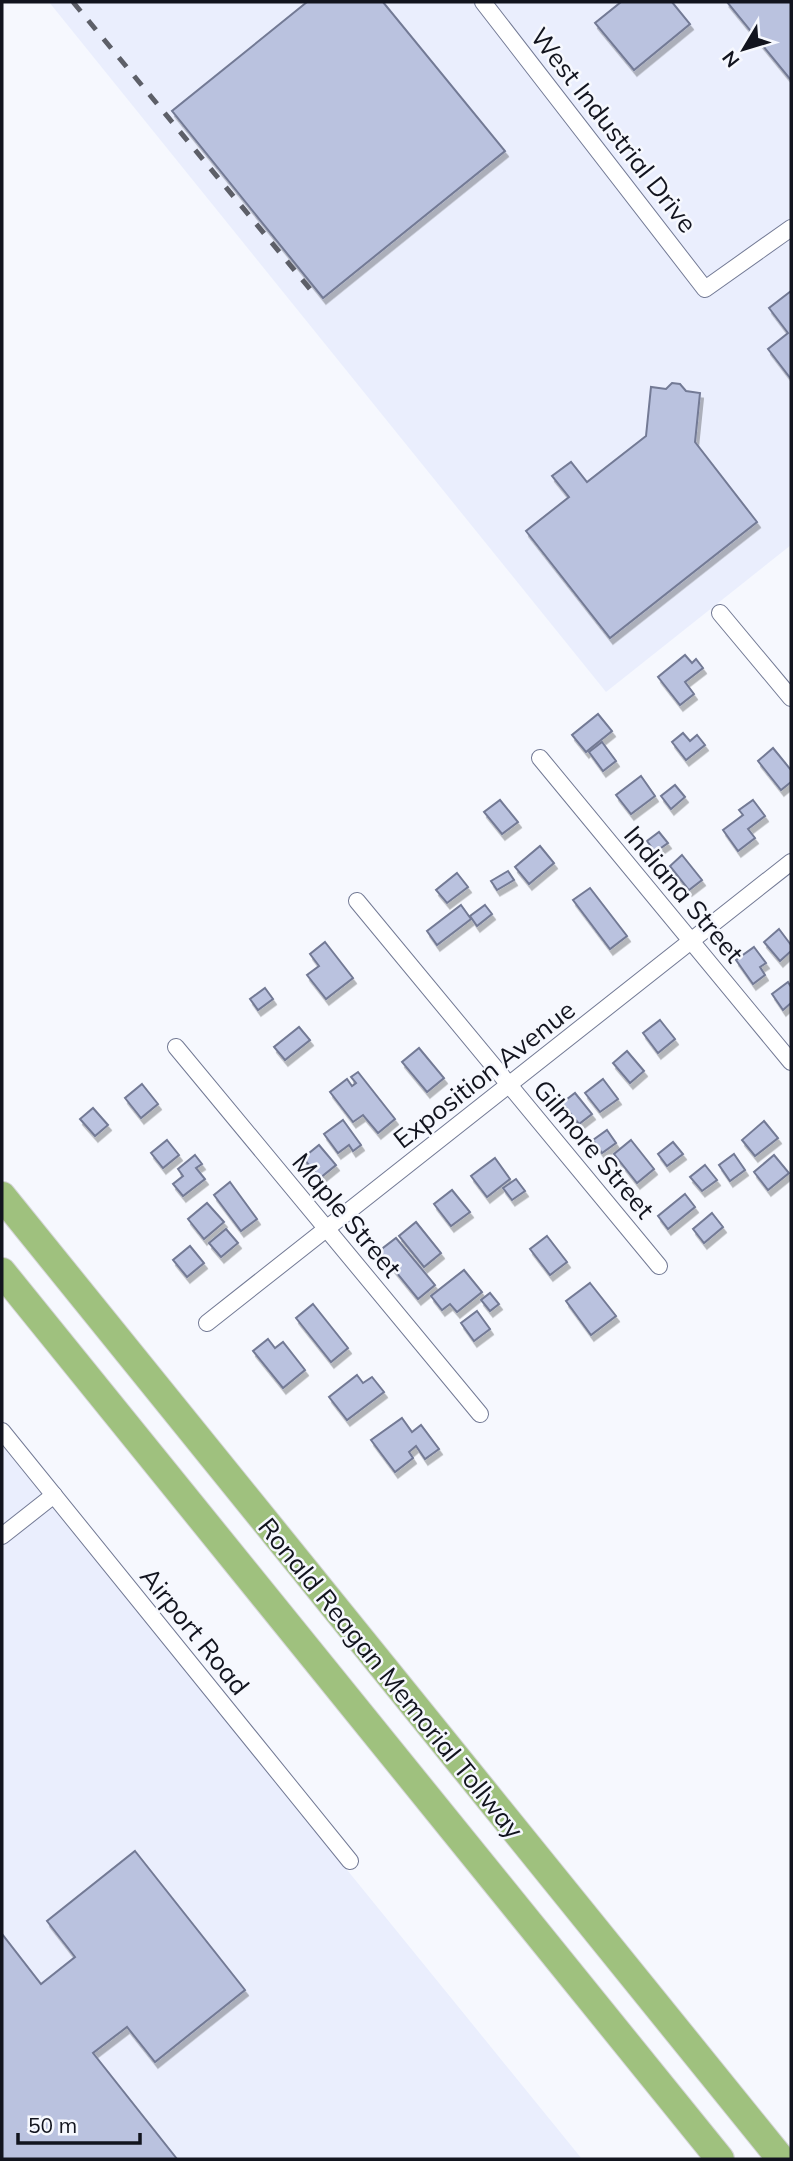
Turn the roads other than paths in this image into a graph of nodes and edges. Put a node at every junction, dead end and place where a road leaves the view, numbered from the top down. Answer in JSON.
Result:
{"nodes":[{"id":1,"x":483,"y":2,"type":"edge"},
{"id":2,"x":791,"y":228,"type":"edge"},
{"id":3,"x":720,"y":613,"type":"dead end"},
{"id":4,"x":791,"y":698,"type":"edge"},
{"id":5,"x":540,"y":758,"type":"dead end"},
{"id":6,"x":791,"y":862,"type":"edge"},
{"id":7,"x":357,"y":901,"type":"dead end"},
{"id":8,"x":691,"y":941,"type":"junction"},
{"id":9,"x":176,"y":1046,"type":"dead end"},
{"id":10,"x":791,"y":1062,"type":"edge"},
{"id":11,"x":509,"y":1085,"type":"junction"},
{"id":12,"x":2,"y":1196,"type":"edge"},
{"id":13,"x":327,"y":1228,"type":"junction"},
{"id":14,"x":659,"y":1266,"type":"dead end"},
{"id":15,"x":2,"y":1272,"type":"edge"},
{"id":16,"x":207,"y":1323,"type":"dead end"},
{"id":17,"x":481,"y":1414,"type":"dead end"},
{"id":18,"x":2,"y":1432,"type":"edge"},
{"id":19,"x":54,"y":1495,"type":"junction"},
{"id":20,"x":2,"y":1536,"type":"edge"},
{"id":21,"x":350,"y":1861,"type":"dead end"},
{"id":22,"x":720,"y":2159,"type":"edge"},
{"id":23,"x":781,"y":2159,"type":"edge"}],
"edges":[{"from":1,"to":2,"type":"street","name":"West Industrial Drive"},
{"from":3,"to":4,"type":"street"},
{"from":5,"to":8,"type":"street","name":"Indiana Street"},
{"from":6,"to":8,"type":"street","name":"Exposition Avenue"},
{"from":7,"to":11,"type":"street","name":"Gilmore Street"},
{"from":8,"to":10,"type":"street","name":"Indiana Street"},
{"from":8,"to":11,"type":"street","name":"Exposition Avenue"},
{"from":9,"to":13,"type":"street","name":"Maple Street"},
{"from":11,"to":13,"type":"street","name":"Exposition Avenue"},
{"from":11,"to":14,"type":"street","name":"Gilmore Street"},
{"from":12,"to":23,"type":"highway","name":"Ronald Reagan Memorial Tollway"},
{"from":13,"to":16,"type":"street","name":"Exposition Avenue"},
{"from":13,"to":17,"type":"street","name":"Maple Street"},
{"from":15,"to":22,"type":"highway","name":"Ronald Reagan Memorial Tollway"},
{"from":18,"to":19,"type":"street","name":"Airport Road"},
{"from":19,"to":20,"type":"street"},
{"from":19,"to":21,"type":"street","name":"Airport Road"}]}
